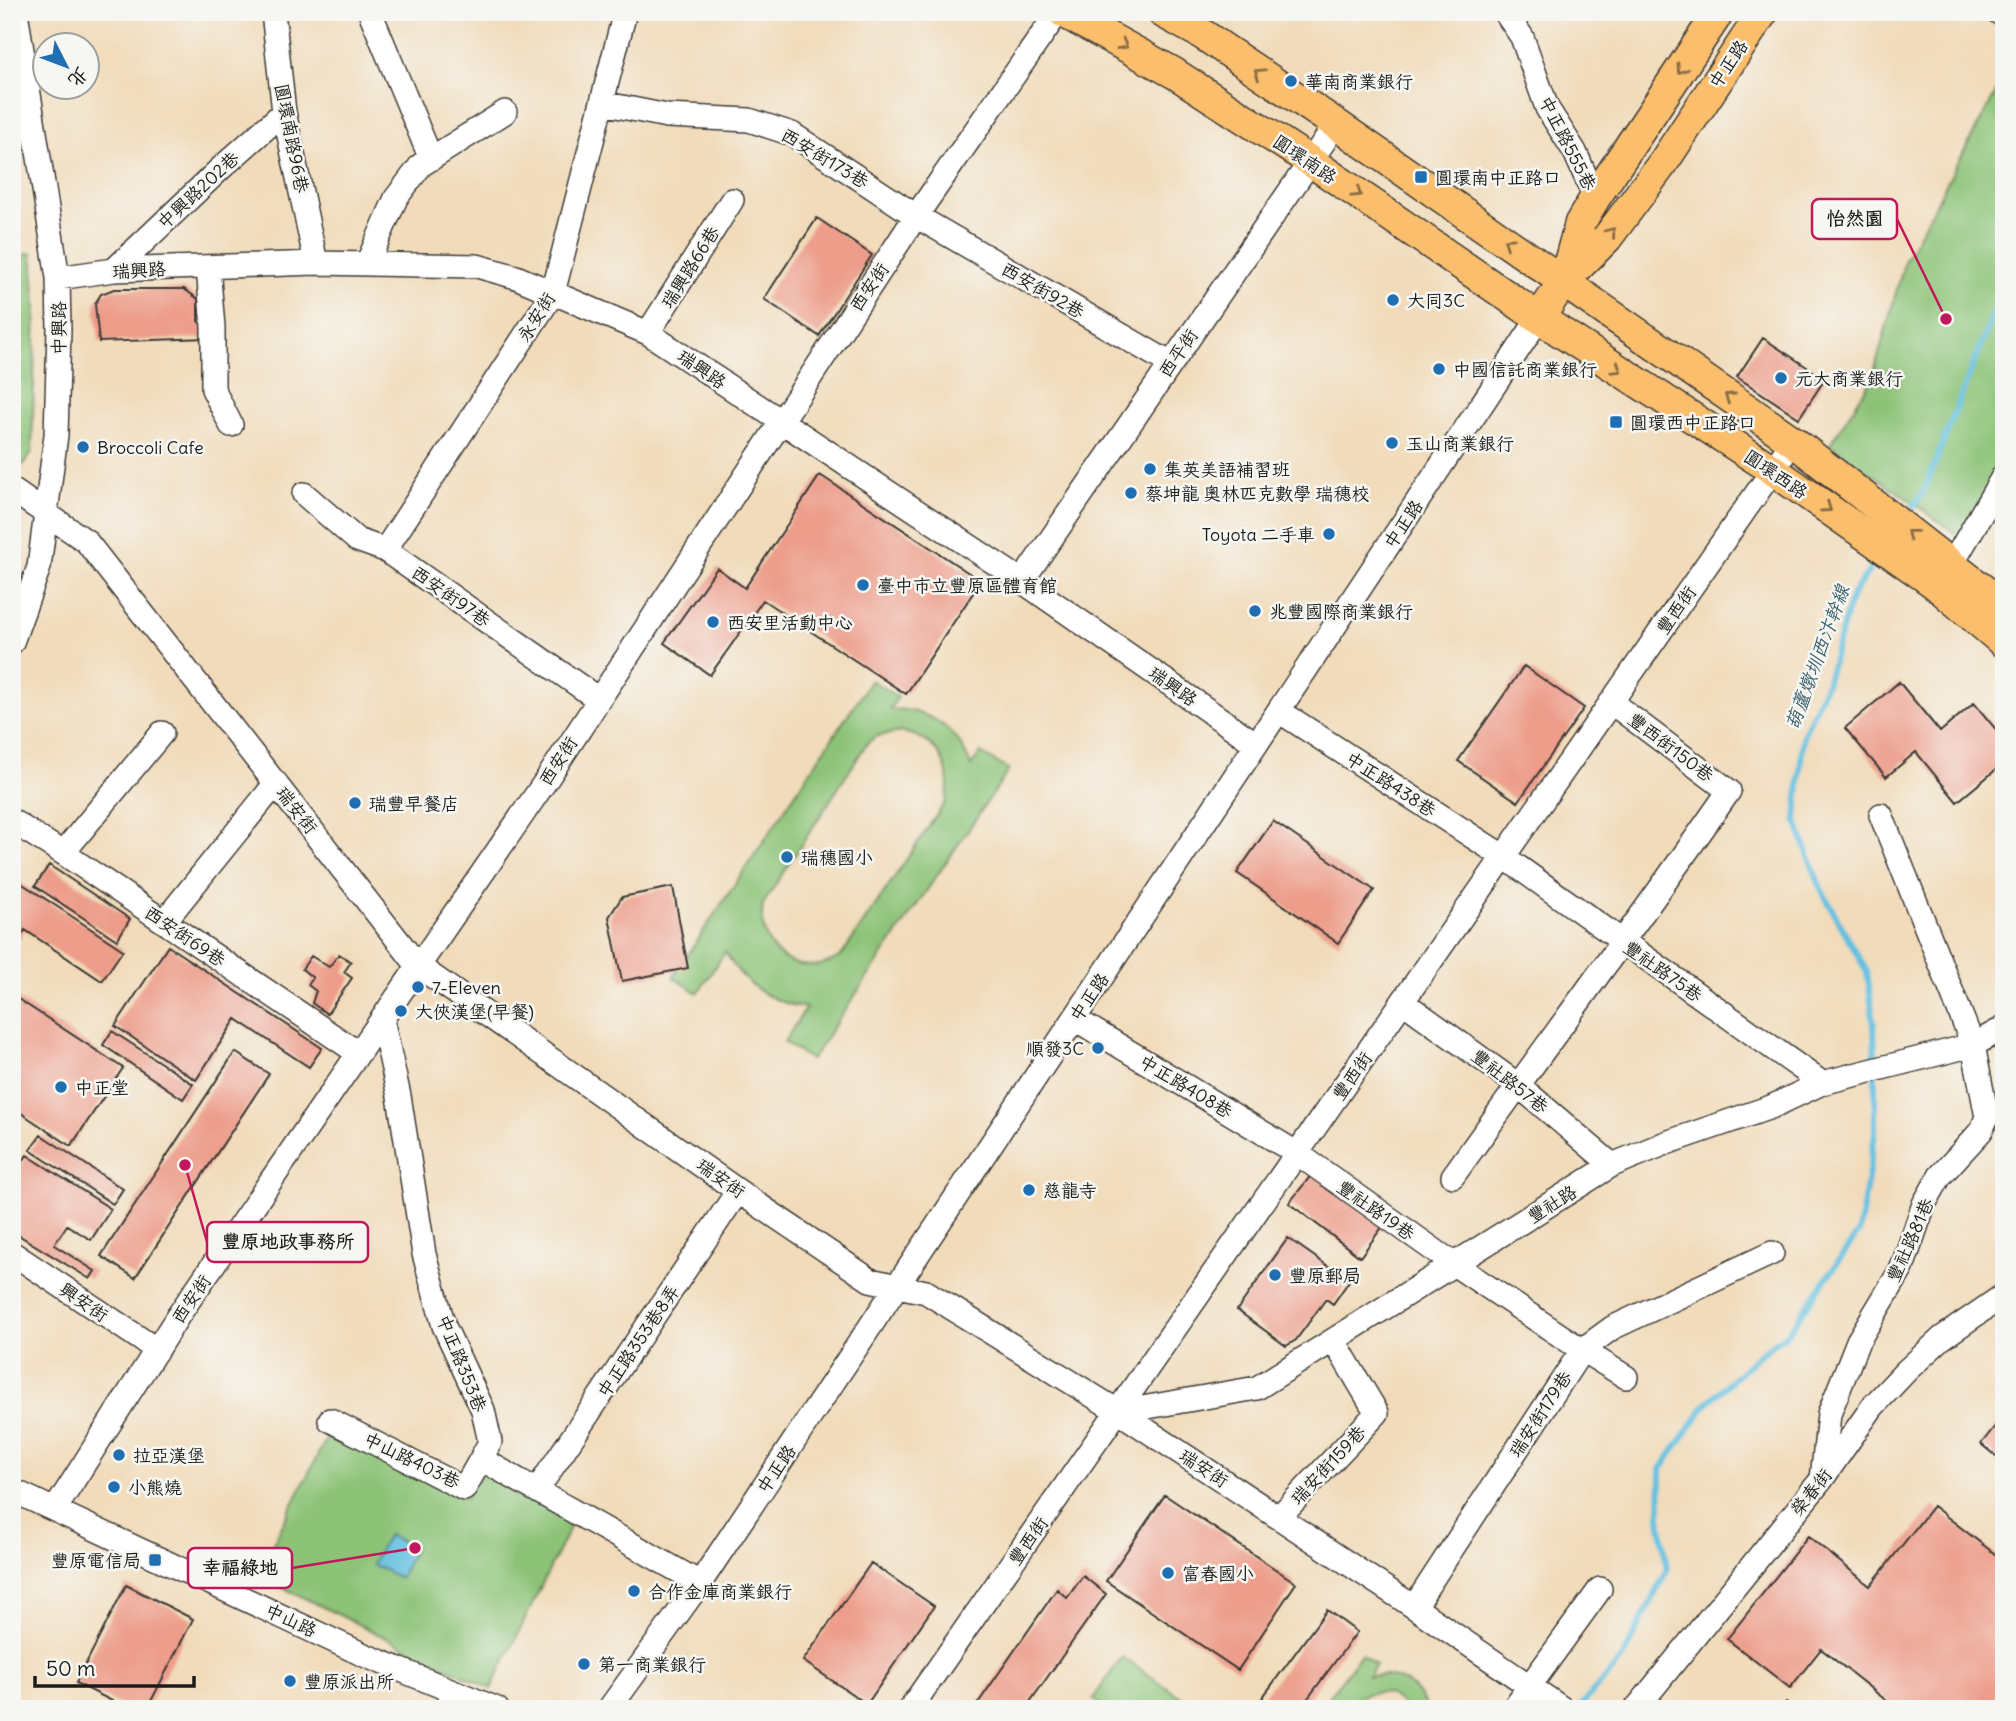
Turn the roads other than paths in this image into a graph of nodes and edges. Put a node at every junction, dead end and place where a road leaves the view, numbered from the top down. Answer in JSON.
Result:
{"nodes":[{"id":1,"x":16,"y":12,"type":"edge"},
{"id":2,"x":273,"y":12,"type":"edge"},
{"id":3,"x":370,"y":12,"type":"edge"},
{"id":4,"x":625,"y":12,"type":"edge"},
{"id":5,"x":1058,"y":12,"type":"edge"},
{"id":6,"x":1063,"y":12,"type":"edge"},
{"id":7,"x":1162,"y":12,"type":"edge"},
{"id":8,"x":1505,"y":12,"type":"edge"},
{"id":9,"x":1719,"y":12,"type":"edge"},
{"id":10,"x":1763,"y":12,"type":"edge"},
{"id":11,"x":1998,"y":12,"type":"edge"},
{"id":12,"x":2004,"y":16,"type":"edge"},
{"id":13,"x":602,"y":103,"type":"junction"},
{"id":14,"x":284,"y":112,"type":"junction"},
{"id":15,"x":505,"y":112,"type":"dead end"},
{"id":16,"x":1336,"y":124,"type":"junction"},
{"id":17,"x":431,"y":159,"type":"junction"},
{"id":18,"x":1310,"y":161,"type":"junction"},
{"id":19,"x":1595,"y":198,"type":"junction"},
{"id":20,"x":732,"y":200,"type":"dead end"},
{"id":21,"x":916,"y":216,"type":"junction"},
{"id":22,"x":316,"y":263,"type":"junction"},
{"id":23,"x":366,"y":264,"type":"junction"},
{"id":24,"x":208,"y":267,"type":"junction"},
{"id":25,"x":114,"y":270,"type":"junction"},
{"id":26,"x":58,"y":278,"type":"junction"},
{"id":27,"x":1564,"y":281,"type":"junction"},
{"id":28,"x":553,"y":293,"type":"junction"},
{"id":29,"x":1539,"y":318,"type":"junction"},
{"id":30,"x":648,"y":333,"type":"junction"},
{"id":31,"x":1171,"y":364,"type":"junction"},
{"id":32,"x":780,"y":421,"type":"junction"},
{"id":33,"x":232,"y":425,"type":"dead end"},
{"id":34,"x":1793,"y":441,"type":"junction"},
{"id":35,"x":1773,"y":470,"type":"junction"},
{"id":36,"x":2004,"y":475,"type":"edge"},
{"id":37,"x":12,"y":489,"type":"edge"},
{"id":38,"x":304,"y":494,"type":"dead end"},
{"id":39,"x":46,"y":514,"type":"junction"},
{"id":40,"x":385,"y":550,"type":"junction"},
{"id":41,"x":1951,"y":566,"type":"junction"},
{"id":42,"x":1021,"y":581,"type":"junction"},
{"id":43,"x":2004,"y":606,"type":"edge"},
{"id":44,"x":12,"y":642,"type":"edge"},
{"id":45,"x":2004,"y":643,"type":"edge"},
{"id":46,"x":598,"y":699,"type":"junction"},
{"id":47,"x":1612,"y":703,"type":"junction"},
{"id":48,"x":1279,"y":711,"type":"junction"},
{"id":49,"x":162,"y":733,"type":"dead end"},
{"id":50,"x":1256,"y":744,"type":"junction"},
{"id":51,"x":276,"y":783,"type":"junction"},
{"id":52,"x":1881,"y":815,"type":"dead end"},
{"id":53,"x":12,"y":821,"type":"edge"},
{"id":54,"x":63,"y":853,"type":"junction"},
{"id":55,"x":1504,"y":857,"type":"junction"},
{"id":56,"x":164,"y":922,"type":"junction"},
{"id":57,"x":1623,"y":943,"type":"junction"},
{"id":58,"x":418,"y":966,"type":"junction"},
{"id":59,"x":1403,"y":1002,"type":"junction"},
{"id":60,"x":382,"y":1019,"type":"junction"},
{"id":61,"x":1074,"y":1019,"type":"junction"},
{"id":62,"x":2004,"y":1028,"type":"edge"},
{"id":63,"x":1973,"y":1045,"type":"junction"},
{"id":64,"x":358,"y":1053,"type":"junction"},
{"id":65,"x":1822,"y":1083,"type":"junction"},
{"id":66,"x":1518,"y":1085,"type":"junction"},
{"id":67,"x":1298,"y":1154,"type":"junction"},
{"id":68,"x":1612,"y":1165,"type":"junction"},
{"id":69,"x":1453,"y":1176,"type":"dead end"},
{"id":70,"x":738,"y":1191,"type":"junction"},
{"id":71,"x":12,"y":1253,"type":"edge"},
{"id":72,"x":1772,"y":1253,"type":"dead end"},
{"id":73,"x":1455,"y":1265,"type":"junction"},
{"id":74,"x":898,"y":1285,"type":"junction"},
{"id":75,"x":2004,"y":1295,"type":"edge"},
{"id":76,"x":1334,"y":1341,"type":"junction"},
{"id":77,"x":157,"y":1350,"type":"junction"},
{"id":78,"x":1582,"y":1350,"type":"junction"},
{"id":79,"x":1626,"y":1377,"type":"dead end"},
{"id":80,"x":1119,"y":1412,"type":"junction"},
{"id":81,"x":330,"y":1420,"type":"dead end"},
{"id":82,"x":481,"y":1459,"type":"junction"},
{"id":83,"x":1822,"y":1479,"type":"junction"},
{"id":84,"x":12,"y":1490,"type":"edge"},
{"id":85,"x":537,"y":1490,"type":"junction"},
{"id":86,"x":55,"y":1508,"type":"junction"},
{"id":87,"x":1279,"y":1517,"type":"junction"},
{"id":88,"x":700,"y":1583,"type":"junction"},
{"id":89,"x":1600,"y":1589,"type":"dead end"},
{"id":90,"x":1415,"y":1606,"type":"junction"},
{"id":91,"x":1531,"y":1686,"type":"junction"},
{"id":92,"x":1560,"y":1707,"type":"edge"},
{"id":93,"x":497,"y":1709,"type":"edge"},
{"id":94,"x":609,"y":1709,"type":"edge"},
{"id":95,"x":910,"y":1709,"type":"edge"},
{"id":96,"x":1513,"y":1709,"type":"edge"},
{"id":97,"x":1636,"y":1709,"type":"edge"}],
"edges":[{"from":1,"to":26,"type":"street","name":"中興路"},
{"from":2,"to":14,"type":"street","name":"圓環南路96巷"},
{"from":3,"to":17,"type":"street"},
{"from":4,"to":13,"type":"street","name":"永安街"},
{"from":5,"to":21,"type":"street","name":"西安街"},
{"from":6,"to":18,"type":"main road","name":"圓環南路","one_way":true},
{"from":16,"to":7,"type":"main road","one_way":true},
{"from":8,"to":19,"type":"street","name":"中正路555巷"},
{"from":9,"to":19,"type":"main road","name":"中正路","one_way":true},
{"from":27,"to":10,"type":"main road","name":"中正路","one_way":true},
{"from":11,"to":12,"type":"street"},
{"from":13,"to":21,"type":"street","name":"西安街173巷"},
{"from":13,"to":28,"type":"street","name":"永安街"},
{"from":14,"to":22,"type":"street","name":"圓環南路96巷"},
{"from":14,"to":25,"type":"street","name":"中興路202巷"},
{"from":15,"to":17,"type":"street"},
{"from":16,"to":18,"type":"street","name":"西平街"},
{"from":27,"to":16,"type":"main road","one_way":true},
{"from":17,"to":23,"type":"street"},
{"from":18,"to":29,"type":"main road","name":"圓環南路","one_way":true},
{"from":18,"to":31,"type":"street","name":"西平街"},
{"from":19,"to":27,"type":"main road","name":"中正路"},
{"from":20,"to":30,"type":"street","name":"瑞興路66巷"},
{"from":21,"to":31,"type":"street","name":"西安街92巷"},
{"from":21,"to":32,"type":"street","name":"西安街"},
{"from":22,"to":23,"type":"street","name":"瑞興路"},
{"from":22,"to":24,"type":"street","name":"瑞興路"},
{"from":23,"to":28,"type":"street","name":"瑞興路"},
{"from":24,"to":25,"type":"street","name":"瑞興路"},
{"from":24,"to":33,"type":"street"},
{"from":25,"to":26,"type":"street","name":"瑞興路"},
{"from":26,"to":39,"type":"street","name":"中興路"},
{"from":27,"to":29,"type":"main road","name":"中正路"},
{"from":34,"to":27,"type":"main road","name":"圓環西路","one_way":true},
{"from":28,"to":30,"type":"street","name":"瑞興路"},
{"from":28,"to":40,"type":"street","name":"永安街"},
{"from":29,"to":35,"type":"main road","name":"圓環西路","one_way":true},
{"from":29,"to":48,"type":"street","name":"中正路"},
{"from":30,"to":32,"type":"street","name":"瑞興路"},
{"from":31,"to":42,"type":"street","name":"西平街"},
{"from":32,"to":42,"type":"street","name":"瑞興路"},
{"from":32,"to":46,"type":"street","name":"西安街"},
{"from":34,"to":35,"type":"street","name":"豐西街"},
{"from":41,"to":34,"type":"main road","name":"圓環西路","one_way":true},
{"from":35,"to":45,"type":"main road","name":"圓環西路","one_way":true},
{"from":35,"to":47,"type":"street","name":"豐西街"},
{"from":36,"to":41,"type":"street"},
{"from":37,"to":39,"type":"street","name":"瑞安街"},
{"from":38,"to":40,"type":"street","name":"西安街97巷"},
{"from":39,"to":44,"type":"street","name":"中興路"},
{"from":39,"to":51,"type":"street","name":"瑞安街"},
{"from":40,"to":46,"type":"street","name":"西安街97巷"},
{"from":41,"to":43,"type":"main road","name":"圓環西路"},
{"from":42,"to":50,"type":"street","name":"瑞興路"},
{"from":46,"to":58,"type":"street","name":"西安街"},
{"from":47,"to":55,"type":"street","name":"豐西街"},
{"from":47,"to":57,"type":"street","name":"豐西街150巷"},
{"from":48,"to":50,"type":"street","name":"中正路"},
{"from":48,"to":55,"type":"street","name":"中正路438巷"},
{"from":49,"to":54,"type":"street"},
{"from":50,"to":61,"type":"street","name":"中正路"},
{"from":51,"to":56,"type":"street"},
{"from":51,"to":58,"type":"street","name":"瑞安街"},
{"from":52,"to":63,"type":"street","name":"豐社路81巷"},
{"from":53,"to":54,"type":"street","name":"西安街69巷"},
{"from":54,"to":56,"type":"street","name":"西安街69巷"},
{"from":55,"to":57,"type":"street","name":"豐社路75巷"},
{"from":55,"to":59,"type":"street","name":"豐西街"},
{"from":56,"to":64,"type":"street","name":"西安街69巷"},
{"from":57,"to":65,"type":"street","name":"豐社路75巷"},
{"from":57,"to":66,"type":"street"},
{"from":58,"to":60,"type":"street","name":"西安街"},
{"from":58,"to":70,"type":"street","name":"瑞安街"},
{"from":59,"to":66,"type":"street","name":"豐社路57巷"},
{"from":59,"to":67,"type":"street","name":"豐西街"},
{"from":60,"to":64,"type":"street","name":"西安街"},
{"from":60,"to":82,"type":"street","name":"中正路353巷"},
{"from":61,"to":67,"type":"street","name":"中正路408巷"},
{"from":61,"to":74,"type":"street","name":"中正路"},
{"from":62,"to":63,"type":"street","name":"豐社路"},
{"from":63,"to":65,"type":"street","name":"豐社路"},
{"from":63,"to":83,"type":"street","name":"豐社路81巷"},
{"from":64,"to":77,"type":"street","name":"西安街"},
{"from":65,"to":68,"type":"street","name":"豐社路"},
{"from":66,"to":68,"type":"street","name":"豐社路57巷"},
{"from":66,"to":69,"type":"street"},
{"from":67,"to":73,"type":"street","name":"豐社路19巷"},
{"from":67,"to":80,"type":"street","name":"豐西街"},
{"from":68,"to":73,"type":"street","name":"豐社路"},
{"from":70,"to":74,"type":"street","name":"瑞安街"},
{"from":70,"to":85,"type":"street","name":"中正路353巷8弄"},
{"from":71,"to":77,"type":"street","name":"興安街"},
{"from":72,"to":78,"type":"street"},
{"from":73,"to":76,"type":"street","name":"豐社路"},
{"from":73,"to":78,"type":"street"},
{"from":74,"to":80,"type":"street","name":"瑞安街"},
{"from":74,"to":88,"type":"street","name":"中正路"},
{"from":75,"to":83,"type":"street","name":"榮春街"},
{"from":76,"to":80,"type":"street","name":"豐社路"},
{"from":76,"to":87,"type":"street","name":"瑞安街159巷"},
{"from":77,"to":86,"type":"street","name":"西安街"},
{"from":78,"to":79,"type":"street"},
{"from":78,"to":90,"type":"street","name":"瑞安街179巷"},
{"from":80,"to":87,"type":"street","name":"瑞安街"},
{"from":80,"to":95,"type":"street","name":"豐西街"},
{"from":81,"to":82,"type":"street","name":"中山路403巷"},
{"from":82,"to":85,"type":"street"},
{"from":83,"to":97,"type":"street","name":"榮春街"},
{"from":84,"to":86,"type":"street","name":"中山路"},
{"from":85,"to":88,"type":"street"},
{"from":86,"to":93,"type":"street","name":"中山路"},
{"from":87,"to":90,"type":"street","name":"瑞安街"},
{"from":88,"to":94,"type":"street","name":"中正路"},
{"from":89,"to":91,"type":"street"},
{"from":90,"to":91,"type":"street","name":"瑞安街"},
{"from":91,"to":92,"type":"street","name":"瑞安街"},
{"from":91,"to":96,"type":"street"}]}
